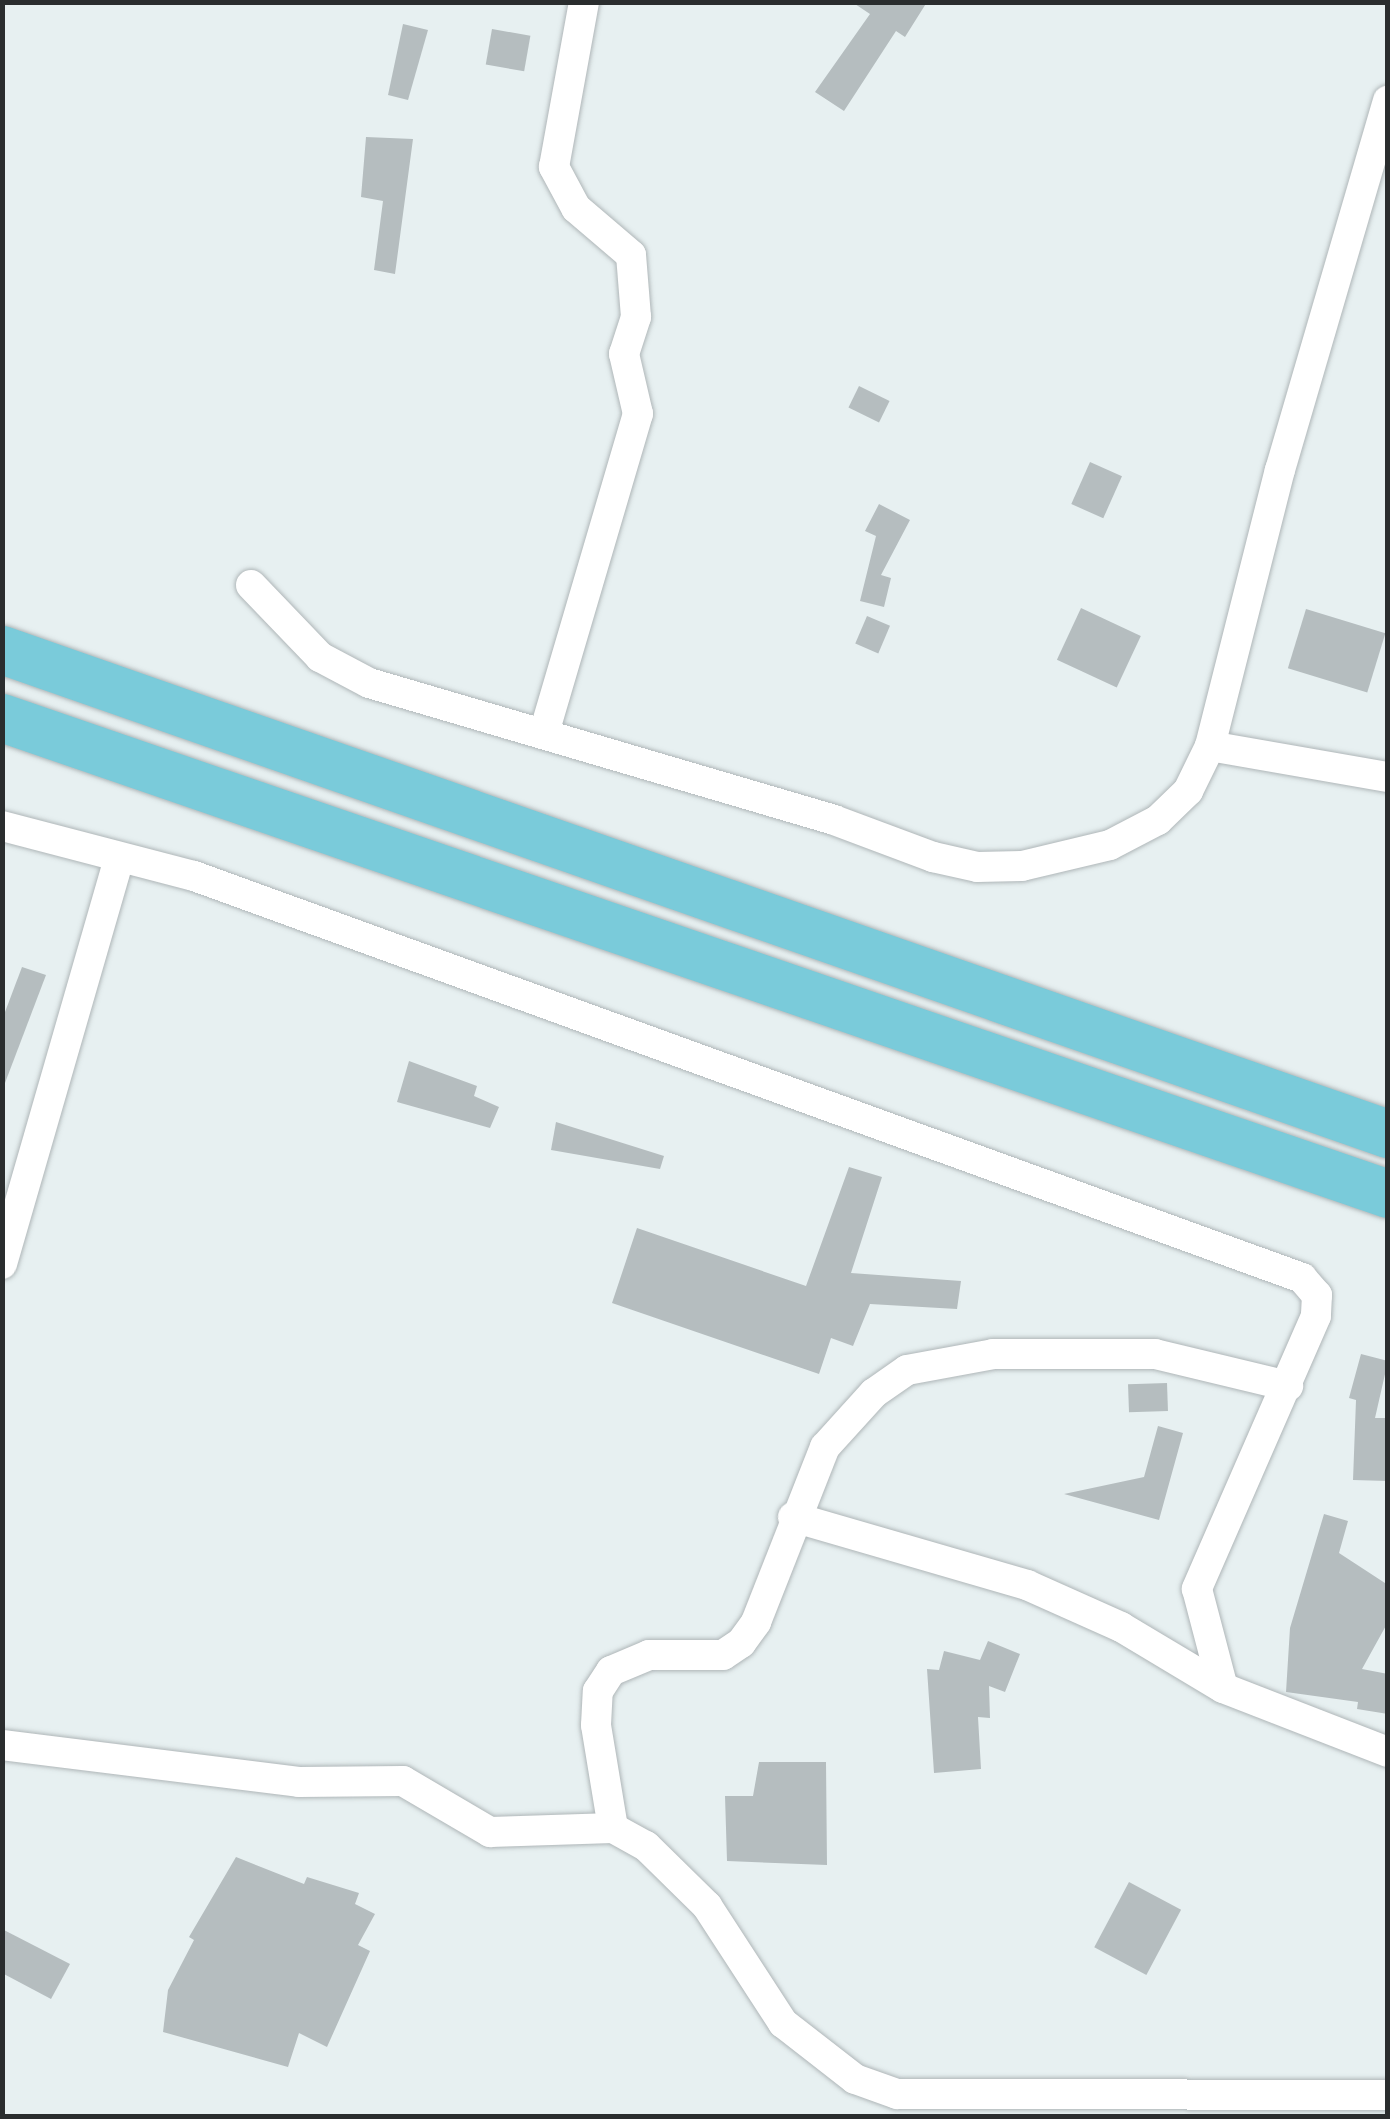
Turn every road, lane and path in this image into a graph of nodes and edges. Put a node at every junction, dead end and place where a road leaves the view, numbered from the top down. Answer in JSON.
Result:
{"nodes":[{"id":1,"x":584,"y":2,"type":"edge"},
{"id":2,"x":1388,"y":100,"type":"edge"},
{"id":3,"x":251,"y":585,"type":"dead end"},
{"id":4,"x":2,"y":650,"type":"edge"},
{"id":5,"x":2,"y":718,"type":"edge"},
{"id":6,"x":544,"y":733,"type":"junction"},
{"id":7,"x":1210,"y":746,"type":"junction"},
{"id":8,"x":1388,"y":777,"type":"edge"},
{"id":9,"x":2,"y":826,"type":"edge"},
{"id":10,"x":119,"y":859,"type":"junction"},
{"id":11,"x":1388,"y":1134,"type":"edge"},
{"id":12,"x":1388,"y":1194,"type":"edge"},
{"id":13,"x":2,"y":1264,"type":"edge"},
{"id":14,"x":1288,"y":1386,"type":"junction"},
{"id":15,"x":794,"y":1517,"type":"junction"},
{"id":16,"x":1223,"y":1688,"type":"junction"},
{"id":17,"x":2,"y":1745,"type":"edge"},
{"id":18,"x":1388,"y":1752,"type":"edge"},
{"id":19,"x":613,"y":1828,"type":"junction"},
{"id":20,"x":1388,"y":2095,"type":"edge"}],
"edges":[{"from":1,"to":6,"type":"street"},
{"from":2,"to":7,"type":"street"},
{"from":3,"to":6,"type":"street"},
{"from":4,"to":11,"type":"main road"},
{"from":5,"to":12,"type":"main road"},
{"from":6,"to":7,"type":"street"},
{"from":7,"to":8,"type":"street"},
{"from":9,"to":10,"type":"street"},
{"from":10,"to":13,"type":"street"},
{"from":10,"to":14,"type":"street"},
{"from":14,"to":15,"type":"street"},
{"from":14,"to":16,"type":"street"},
{"from":15,"to":16,"type":"street"},
{"from":15,"to":19,"type":"street"},
{"from":16,"to":18,"type":"street"},
{"from":17,"to":19,"type":"street"},
{"from":19,"to":20,"type":"street"}]}
